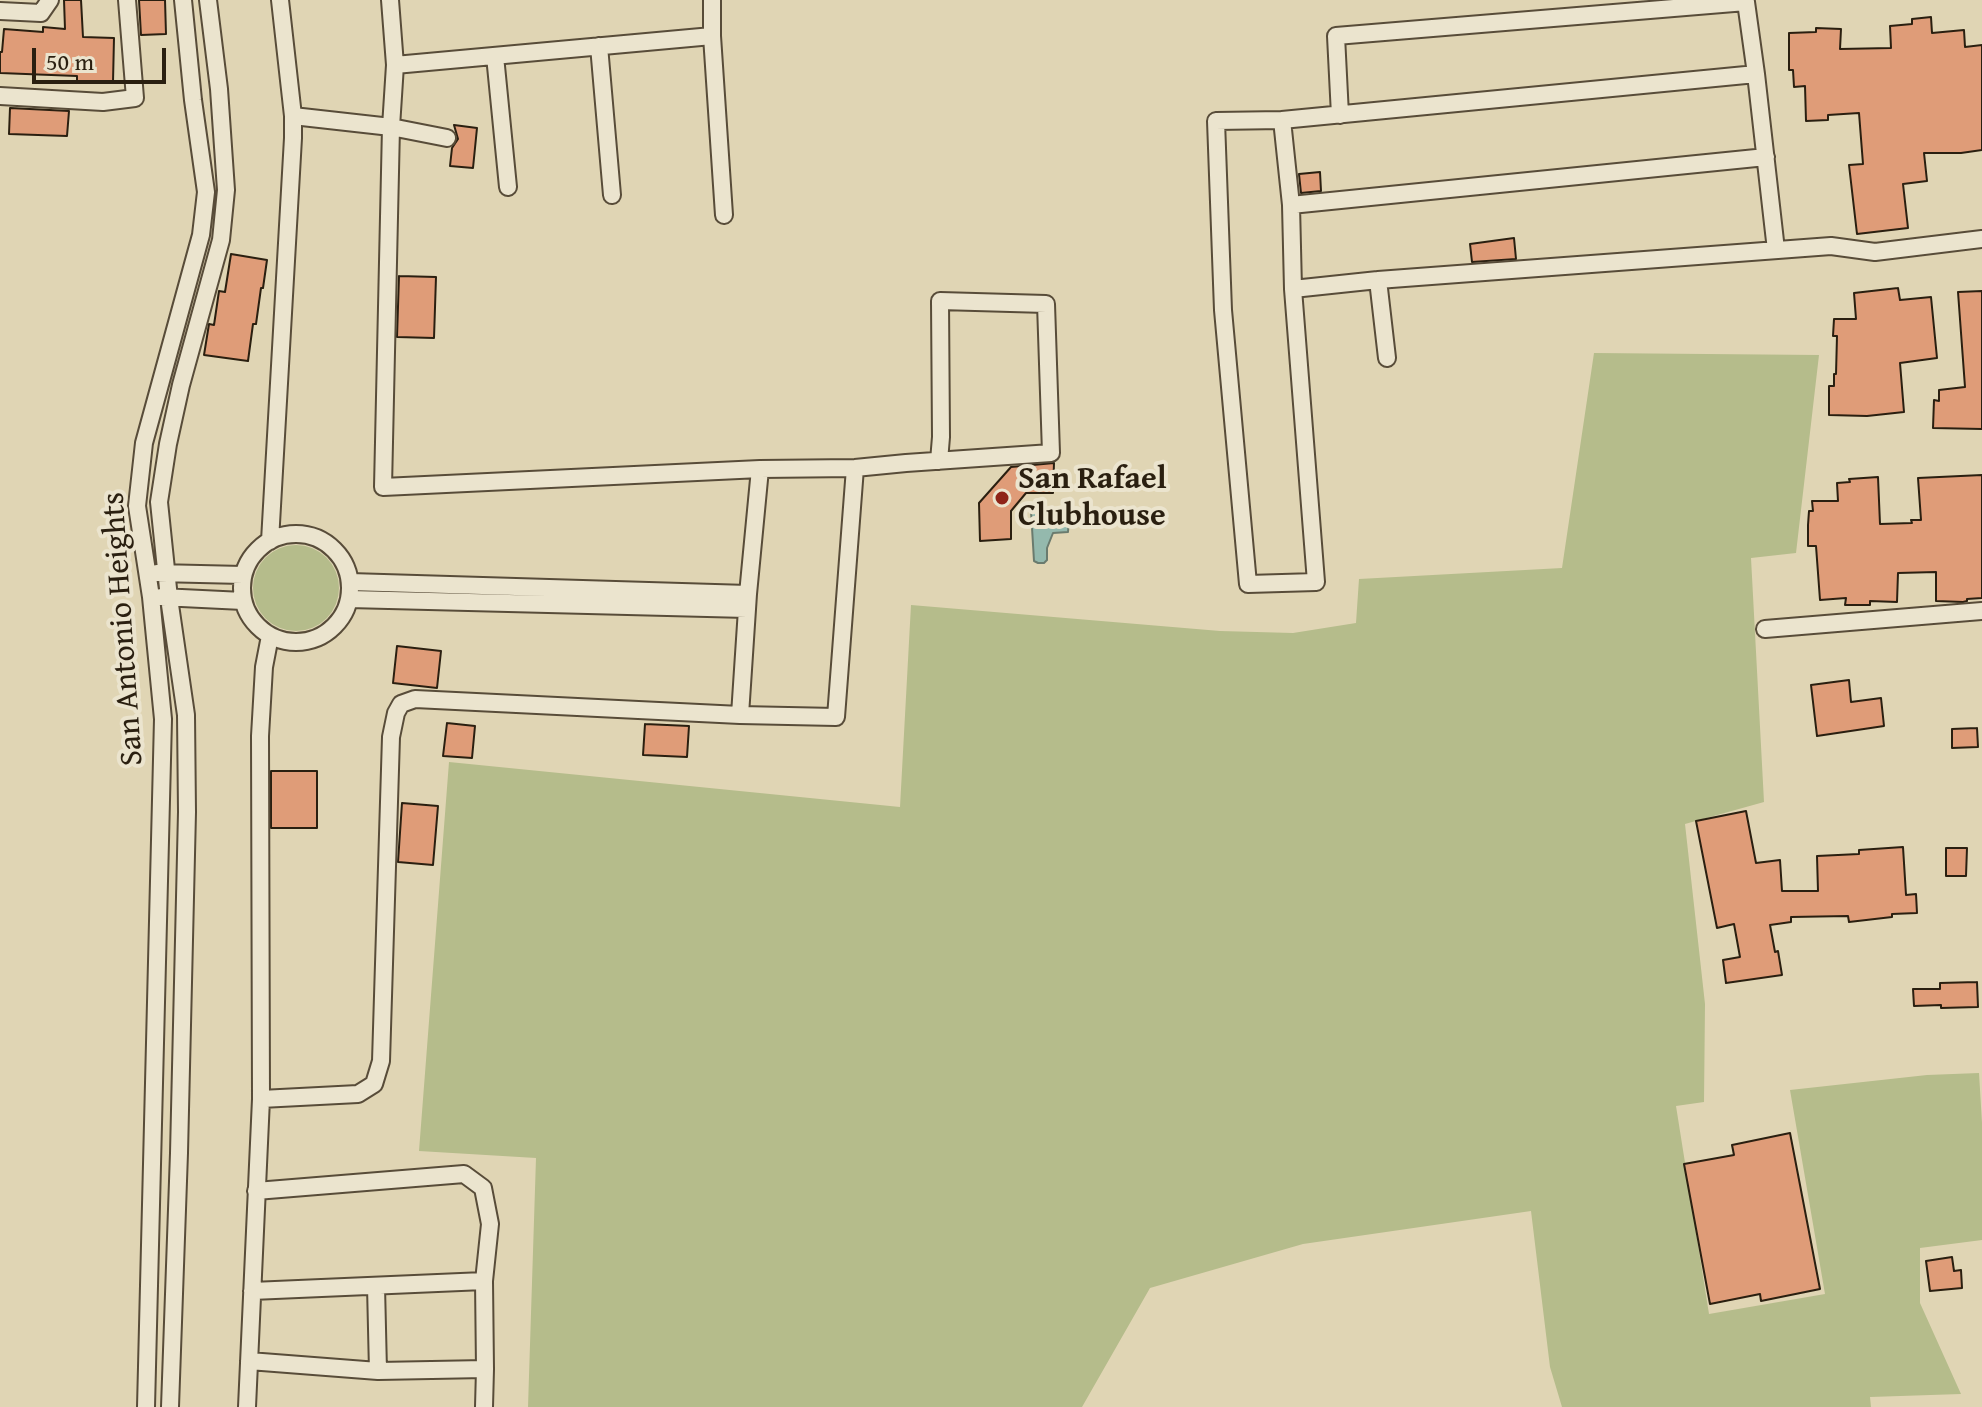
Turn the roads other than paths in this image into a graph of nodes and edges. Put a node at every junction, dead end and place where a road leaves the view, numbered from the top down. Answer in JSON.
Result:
{"nodes":[{"id":1,"x":50,"y":0,"type":"edge"},
{"id":2,"x":127,"y":0,"type":"edge"},
{"id":3,"x":183,"y":0,"type":"edge"},
{"id":4,"x":208,"y":0,"type":"edge"},
{"id":5,"x":280,"y":0,"type":"edge"},
{"id":6,"x":390,"y":0,"type":"edge"},
{"id":7,"x":712,"y":0,"type":"edge"},
{"id":8,"x":0,"y":11,"type":"edge"},
{"id":9,"x":712,"y":36,"type":"junction"},
{"id":10,"x":599,"y":46,"type":"junction"},
{"id":11,"x":495,"y":56,"type":"junction"},
{"id":12,"x":395,"y":65,"type":"junction"},
{"id":13,"x":1756,"y":74,"type":"junction"},
{"id":14,"x":0,"y":96,"type":"edge"},
{"id":15,"x":1340,"y":115,"type":"junction"},
{"id":16,"x":293,"y":116,"type":"junction"},
{"id":17,"x":1282,"y":120,"type":"junction"},
{"id":18,"x":391,"y":127,"type":"junction"},
{"id":19,"x":447,"y":138,"type":"dead end"},
{"id":20,"x":1766,"y":157,"type":"junction"},
{"id":21,"x":508,"y":187,"type":"dead end"},
{"id":22,"x":612,"y":195,"type":"dead end"},
{"id":23,"x":1291,"y":205,"type":"junction"},
{"id":24,"x":724,"y":215,"type":"dead end"},
{"id":25,"x":1982,"y":239,"type":"edge"},
{"id":26,"x":1776,"y":250,"type":"junction"},
{"id":27,"x":1378,"y":280,"type":"junction"},
{"id":28,"x":1293,"y":289,"type":"junction"},
{"id":29,"x":1387,"y":358,"type":"dead end"},
{"id":30,"x":939,"y":461,"type":"junction"},
{"id":31,"x":855,"y":468,"type":"junction"},
{"id":32,"x":760,"y":469,"type":"junction"},
{"id":33,"x":270,"y":541,"type":"junction"},
{"id":34,"x":146,"y":572,"type":"junction"},
{"id":35,"x":166,"y":573,"type":"junction"},
{"id":36,"x":243,"y":575,"type":"junction"},
{"id":37,"x":349,"y":591,"type":"junction"},
{"id":38,"x":151,"y":597,"type":"junction"},
{"id":39,"x":169,"y":598,"type":"junction"},
{"id":40,"x":243,"y":601,"type":"junction"},
{"id":41,"x":747,"y":601,"type":"junction"},
{"id":42,"x":1982,"y":611,"type":"edge"},
{"id":43,"x":1765,"y":629,"type":"dead end"},
{"id":44,"x":270,"y":636,"type":"junction"},
{"id":45,"x":740,"y":715,"type":"junction"},
{"id":46,"x":261,"y":1099,"type":"junction"},
{"id":47,"x":256,"y":1191,"type":"junction"},
{"id":48,"x":484,"y":1281,"type":"junction"},
{"id":49,"x":376,"y":1286,"type":"junction"},
{"id":50,"x":252,"y":1291,"type":"junction"},
{"id":51,"x":249,"y":1361,"type":"junction"},
{"id":52,"x":485,"y":1369,"type":"junction"},
{"id":53,"x":378,"y":1371,"type":"junction"},
{"id":54,"x":146,"y":1407,"type":"edge"},
{"id":55,"x":170,"y":1407,"type":"edge"},
{"id":56,"x":247,"y":1407,"type":"edge"},
{"id":57,"x":484,"y":1407,"type":"edge"}],
"edges":[{"from":1,"to":8,"type":"street"},
{"from":2,"to":14,"type":"street"},
{"from":3,"to":34,"type":"street","name":"San Antonio Heights"},
{"from":4,"to":35,"type":"street","name":"San Antonio Heights"},
{"from":5,"to":16,"type":"street"},
{"from":6,"to":12,"type":"street"},
{"from":7,"to":9,"type":"street"},
{"from":9,"to":10,"type":"street"},
{"from":9,"to":24,"type":"street"},
{"from":10,"to":11,"type":"street"},
{"from":10,"to":22,"type":"street"},
{"from":11,"to":12,"type":"street"},
{"from":11,"to":21,"type":"street"},
{"from":12,"to":18,"type":"street"},
{"from":13,"to":15,"type":"street"},
{"from":13,"to":15,"type":"street"},
{"from":13,"to":20,"type":"street"},
{"from":15,"to":17,"type":"street"},
{"from":16,"to":18,"type":"street"},
{"from":16,"to":33,"type":"street"},
{"from":17,"to":23,"type":"street"},
{"from":17,"to":28,"type":"street"},
{"from":18,"to":19,"type":"street"},
{"from":18,"to":32,"type":"street"},
{"from":20,"to":23,"type":"street"},
{"from":20,"to":26,"type":"street"},
{"from":23,"to":28,"type":"street"},
{"from":25,"to":26,"type":"street"},
{"from":26,"to":27,"type":"street"},
{"from":27,"to":28,"type":"street"},
{"from":27,"to":29,"type":"street"},
{"from":30,"to":30,"type":"street"},
{"from":30,"to":31,"type":"street"},
{"from":31,"to":32,"type":"street"},
{"from":31,"to":45,"type":"street"},
{"from":32,"to":41,"type":"street"},
{"from":33,"to":36,"type":"street"},
{"from":33,"to":37,"type":"street"},
{"from":34,"to":35,"type":"street"},
{"from":34,"to":38,"type":"street","name":"San Antonio Heights"},
{"from":35,"to":36,"type":"street"},
{"from":35,"to":39,"type":"street","name":"San Antonio Heights"},
{"from":36,"to":40,"type":"street"},
{"from":37,"to":41,"type":"street"},
{"from":37,"to":44,"type":"street"},
{"from":38,"to":39,"type":"street"},
{"from":38,"to":54,"type":"street","name":"San Antonio Heights"},
{"from":39,"to":40,"type":"street"},
{"from":39,"to":55,"type":"street","name":"San Antonio Heights"},
{"from":40,"to":44,"type":"street"},
{"from":41,"to":45,"type":"street"},
{"from":42,"to":43,"type":"street"},
{"from":44,"to":46,"type":"street"},
{"from":45,"to":46,"type":"street"},
{"from":46,"to":47,"type":"street"},
{"from":47,"to":48,"type":"street"},
{"from":47,"to":50,"type":"street"},
{"from":48,"to":49,"type":"street"},
{"from":48,"to":52,"type":"street"},
{"from":49,"to":50,"type":"street"},
{"from":49,"to":53,"type":"street"},
{"from":50,"to":51,"type":"street"},
{"from":51,"to":53,"type":"street"},
{"from":51,"to":56,"type":"street"},
{"from":52,"to":53,"type":"street"},
{"from":52,"to":57,"type":"street"}]}
